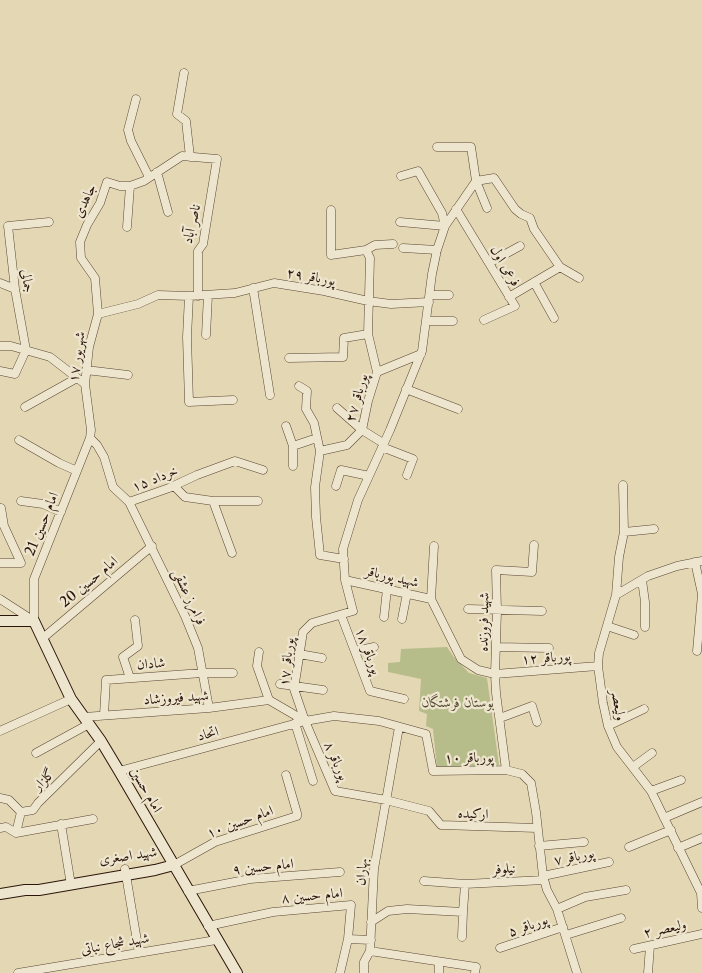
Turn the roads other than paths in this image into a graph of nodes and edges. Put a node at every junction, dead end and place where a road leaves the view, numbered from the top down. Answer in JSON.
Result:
{"nodes":[{"id":1,"x":184,"y":72,"type":"dead end"},
{"id":2,"x":136,"y":99,"type":"dead end"},
{"id":3,"x":437,"y":147,"type":"dead end"},
{"id":4,"x":190,"y":157,"type":"junction"},
{"id":5,"x":217,"y":159,"type":"joint"},
{"id":6,"x":157,"y":172,"type":"junction"},
{"id":7,"x":401,"y":176,"type":"dead end"},
{"id":8,"x":149,"y":178,"type":"junction"},
{"id":9,"x":476,"y":181,"type":"junction"},
{"id":10,"x":130,"y":186,"type":"junction"},
{"id":11,"x":487,"y":208,"type":"dead end"},
{"id":12,"x":456,"y":209,"type":"junction"},
{"id":13,"x":331,"y":210,"type":"dead end"},
{"id":14,"x":168,"y":212,"type":"dead end"},
{"id":15,"x":49,"y":222,"type":"dead end"},
{"id":16,"x":400,"y":222,"type":"dead end"},
{"id":17,"x":445,"y":226,"type":"junction"},
{"id":18,"x":127,"y":227,"type":"dead end"},
{"id":19,"x":393,"y":244,"type":"dead end"},
{"id":20,"x":520,"y":246,"type":"dead end"},
{"id":21,"x":403,"y":248,"type":"dead end"},
{"id":22,"x":366,"y":250,"type":"junction"},
{"id":23,"x":437,"y":250,"type":"junction"},
{"id":24,"x":488,"y":263,"type":"junction"},
{"id":25,"x":560,"y":267,"type":"junction"},
{"id":26,"x":579,"y":278,"type":"dead end"},
{"id":27,"x":534,"y":282,"type":"junction"},
{"id":28,"x":0,"y":283,"type":"edge"},
{"id":29,"x":254,"y":288,"type":"junction"},
{"id":30,"x":15,"y":289,"type":"junction"},
{"id":31,"x":208,"y":295,"type":"junction"},
{"id":32,"x":449,"y":295,"type":"dead end"},
{"id":33,"x":193,"y":296,"type":"junction"},
{"id":34,"x":509,"y":297,"type":"junction"},
{"id":35,"x":429,"y":298,"type":"junction"},
{"id":36,"x":368,"y":302,"type":"junction"},
{"id":37,"x":98,"y":314,"type":"junction"},
{"id":38,"x":554,"y":318,"type":"dead end"},
{"id":39,"x":484,"y":320,"type":"dead end"},
{"id":40,"x":426,"y":321,"type":"junction"},
{"id":41,"x":453,"y":321,"type":"dead end"},
{"id":42,"x":368,"y":334,"type":"junction"},
{"id":43,"x":206,"y":335,"type":"dead end"},
{"id":44,"x":0,"y":346,"type":"edge"},
{"id":45,"x":26,"y":350,"type":"junction"},
{"id":46,"x":421,"y":354,"type":"junction"},
{"id":47,"x":289,"y":358,"type":"dead end"},
{"id":48,"x":86,"y":370,"type":"junction"},
{"id":49,"x":0,"y":371,"type":"edge"},
{"id":50,"x":377,"y":372,"type":"junction"},
{"id":51,"x":128,"y":375,"type":"dead end"},
{"id":52,"x":76,"y":378,"type":"junction"},
{"id":53,"x":85,"y":384,"type":"junction"},
{"id":54,"x":299,"y":386,"type":"dead end"},
{"id":55,"x":406,"y":389,"type":"junction"},
{"id":56,"x":270,"y":395,"type":"dead end"},
{"id":57,"x":233,"y":400,"type":"dead end"},
{"id":58,"x":25,"y":406,"type":"dead end"},
{"id":59,"x":336,"y":408,"type":"dead end"},
{"id":60,"x":458,"y":409,"type":"dead end"},
{"id":61,"x":286,"y":426,"type":"dead end"},
{"id":62,"x":362,"y":430,"type":"junction"},
{"id":63,"x":90,"y":438,"type":"junction"},
{"id":64,"x":317,"y":438,"type":"junction"},
{"id":65,"x":19,"y":440,"type":"dead end"},
{"id":66,"x":383,"y":445,"type":"junction"},
{"id":67,"x":293,"y":446,"type":"junction"},
{"id":68,"x":320,"y":451,"type":"junction"},
{"id":69,"x":293,"y":466,"type":"dead end"},
{"id":70,"x":263,"y":470,"type":"dead end"},
{"id":71,"x":77,"y":471,"type":"junction"},
{"id":72,"x":407,"y":475,"type":"dead end"},
{"id":73,"x":368,"y":476,"type":"junction"},
{"id":74,"x":623,"y":485,"type":"dead end"},
{"id":75,"x":174,"y":486,"type":"junction"},
{"id":76,"x":336,"y":486,"type":"dead end"},
{"id":77,"x":21,"y":501,"type":"dead end"},
{"id":78,"x":213,"y":501,"type":"junction"},
{"id":79,"x":258,"y":501,"type":"dead end"},
{"id":80,"x":129,"y":502,"type":"junction"},
{"id":81,"x":1,"y":508,"type":"edge"},
{"id":82,"x":60,"y":512,"type":"junction"},
{"id":83,"x":654,"y":529,"type":"dead end"},
{"id":84,"x":624,"y":532,"type":"junction"},
{"id":85,"x":534,"y":545,"type":"dead end"},
{"id":86,"x":152,"y":546,"type":"junction"},
{"id":87,"x":434,"y":546,"type":"dead end"},
{"id":88,"x":232,"y":553,"type":"dead end"},
{"id":89,"x":344,"y":559,"type":"junction"},
{"id":90,"x":699,"y":562,"type":"edge"},
{"id":91,"x":0,"y":563,"type":"edge"},
{"id":92,"x":345,"y":580,"type":"junction"},
{"id":93,"x":642,"y":580,"type":"junction"},
{"id":94,"x":388,"y":589,"type":"junction"},
{"id":95,"x":407,"y":594,"type":"junction"},
{"id":96,"x":616,"y":595,"type":"junction"},
{"id":97,"x":0,"y":599,"type":"edge"},
{"id":98,"x":431,"y":599,"type":"junction"},
{"id":99,"x":468,"y":609,"type":"dead end"},
{"id":100,"x":497,"y":610,"type":"junction"},
{"id":101,"x":542,"y":611,"type":"dead end"},
{"id":102,"x":341,"y":615,"type":"junction"},
{"id":103,"x":384,"y":617,"type":"dead end"},
{"id":104,"x":402,"y":619,"type":"dead end"},
{"id":105,"x":0,"y":620,"type":"edge"},
{"id":106,"x":135,"y":620,"type":"dead end"},
{"id":107,"x":34,"y":621,"type":"junction"},
{"id":108,"x":607,"y":626,"type":"junction"},
{"id":109,"x":645,"y":627,"type":"dead end"},
{"id":110,"x":634,"y":635,"type":"dead end"},
{"id":111,"x":43,"y":638,"type":"junction"},
{"id":112,"x":496,"y":647,"type":"junction"},
{"id":113,"x":374,"y":648,"type":"dead end"},
{"id":114,"x":550,"y":648,"type":"dead end"},
{"id":115,"x":355,"y":651,"type":"junction"},
{"id":116,"x":697,"y":651,"type":"dead end"},
{"id":117,"x":258,"y":652,"type":"dead end"},
{"id":118,"x":299,"y":654,"type":"junction"},
{"id":119,"x":322,"y":658,"type":"dead end"},
{"id":120,"x":598,"y":666,"type":"junction"},
{"id":121,"x":202,"y":673,"type":"junction"},
{"id":122,"x":233,"y":673,"type":"dead end"},
{"id":123,"x":495,"y":674,"type":"junction"},
{"id":124,"x":130,"y":678,"type":"junction"},
{"id":125,"x":280,"y":684,"type":"dead end"},
{"id":126,"x":295,"y":686,"type":"junction"},
{"id":127,"x":323,"y":690,"type":"dead end"},
{"id":128,"x":71,"y":699,"type":"junction"},
{"id":129,"x":404,"y":699,"type":"dead end"},
{"id":130,"x":270,"y":700,"type":"junction"},
{"id":131,"x":209,"y":708,"type":"junction"},
{"id":132,"x":644,"y":709,"type":"dead end"},
{"id":133,"x":104,"y":715,"type":"junction"},
{"id":134,"x":500,"y":718,"type":"junction"},
{"id":135,"x":86,"y":720,"type":"junction"},
{"id":136,"x":305,"y":721,"type":"junction"},
{"id":137,"x":537,"y":722,"type":"dead end"},
{"id":138,"x":296,"y":724,"type":"junction"},
{"id":139,"x":608,"y":726,"type":"junction"},
{"id":140,"x":399,"y":727,"type":"junction"},
{"id":141,"x":0,"y":731,"type":"edge"},
{"id":142,"x":101,"y":741,"type":"junction"},
{"id":143,"x":36,"y":754,"type":"dead end"},
{"id":144,"x":652,"y":754,"type":"dead end"},
{"id":145,"x":633,"y":768,"type":"junction"},
{"id":146,"x":119,"y":770,"type":"junction"},
{"id":147,"x":506,"y":770,"type":"junction"},
{"id":148,"x":433,"y":771,"type":"joint"},
{"id":149,"x":286,"y":775,"type":"dead end"},
{"id":150,"x":681,"y":780,"type":"dead end"},
{"id":151,"x":313,"y":781,"type":"dead end"},
{"id":152,"x":651,"y":791,"type":"junction"},
{"id":153,"x":0,"y":798,"type":"edge"},
{"id":154,"x":386,"y":800,"type":"junction"},
{"id":155,"x":702,"y":802,"type":"edge"},
{"id":156,"x":21,"y":812,"type":"junction"},
{"id":157,"x":664,"y":818,"type":"junction"},
{"id":158,"x":93,"y":819,"type":"dead end"},
{"id":159,"x":62,"y":824,"type":"junction"},
{"id":160,"x":0,"y":828,"type":"edge"},
{"id":161,"x":537,"y":828,"type":"junction"},
{"id":162,"x":670,"y":830,"type":"junction"},
{"id":163,"x":16,"y":833,"type":"junction"},
{"id":164,"x":702,"y":838,"type":"edge"},
{"id":165,"x":584,"y":842,"type":"dead end"},
{"id":166,"x":539,"y":846,"type":"junction"},
{"id":167,"x":629,"y":847,"type":"dead end"},
{"id":168,"x":678,"y":848,"type":"junction"},
{"id":169,"x":610,"y":862,"type":"dead end"},
{"id":170,"x":174,"y":865,"type":"junction"},
{"id":171,"x":126,"y":872,"type":"junction"},
{"id":172,"x":340,"y":872,"type":"dead end"},
{"id":173,"x":543,"y":878,"type":"junction"},
{"id":174,"x":424,"y":881,"type":"dead end"},
{"id":175,"x":70,"y":882,"type":"junction"},
{"id":176,"x":465,"y":884,"type":"junction"},
{"id":177,"x":626,"y":890,"type":"dead end"},
{"id":178,"x":188,"y":891,"type":"junction"},
{"id":179,"x":0,"y":894,"type":"edge"},
{"id":180,"x":702,"y":908,"type":"edge"},
{"id":181,"x":557,"y":909,"type":"junction"},
{"id":182,"x":463,"y":912,"type":"junction"},
{"id":183,"x":621,"y":918,"type":"dead end"},
{"id":184,"x":372,"y":922,"type":"junction"},
{"id":185,"x":208,"y":926,"type":"junction"},
{"id":186,"x":564,"y":931,"type":"junction"},
{"id":187,"x":702,"y":934,"type":"edge"},
{"id":188,"x":462,"y":937,"type":"dead end"},
{"id":189,"x":348,"y":939,"type":"junction"},
{"id":190,"x":216,"y":940,"type":"junction"},
{"id":191,"x":371,"y":940,"type":"junction"},
{"id":192,"x":650,"y":946,"type":"junction"},
{"id":193,"x":500,"y":948,"type":"dead end"},
{"id":194,"x":634,"y":949,"type":"dead end"},
{"id":195,"x":370,"y":952,"type":"junction"},
{"id":196,"x":139,"y":953,"type":"junction"},
{"id":197,"x":439,"y":962,"type":"junction"},
{"id":198,"x":18,"y":973,"type":"edge"},
{"id":199,"x":237,"y":973,"type":"edge"},
{"id":200,"x":340,"y":973,"type":"edge"},
{"id":201,"x":364,"y":973,"type":"edge"},
{"id":202,"x":439,"y":973,"type":"edge"},
{"id":203,"x":475,"y":973,"type":"edge"},
{"id":204,"x":577,"y":973,"type":"edge"},
{"id":205,"x":648,"y":973,"type":"edge"}],
"edges":[{"from":1,"to":4,"type":"street"},
{"from":2,"to":8,"type":"street"},
{"from":3,"to":9,"type":"street"},
{"from":4,"to":5,"type":"street","name":"جاهدی"},
{"from":4,"to":6,"type":"street","name":"جاهدی"},
{"from":5,"to":33,"type":"street","name":"ناصر آباد"},
{"from":6,"to":8,"type":"street","name":"جاهدی"},
{"from":6,"to":14,"type":"street"},
{"from":7,"to":17,"type":"street"},
{"from":8,"to":10,"type":"street","name":"جاهدی"},
{"from":9,"to":11,"type":"street"},
{"from":9,"to":12,"type":"street","name":"شهید پورباقر"},
{"from":9,"to":25,"type":"street"},
{"from":10,"to":18,"type":"street"},
{"from":10,"to":37,"type":"street","name":"جاهدی"},
{"from":12,"to":17,"type":"street","name":"شهید پورباقر"},
{"from":12,"to":24,"type":"street","name":"فرعی اول"},
{"from":13,"to":22,"type":"street"},
{"from":15,"to":30,"type":"street","name":"جمالی"},
{"from":16,"to":17,"type":"street"},
{"from":17,"to":23,"type":"street","name":"شهید پورباقر"},
{"from":19,"to":22,"type":"street"},
{"from":20,"to":24,"type":"street"},
{"from":21,"to":23,"type":"street"},
{"from":22,"to":36,"type":"street"},
{"from":23,"to":35,"type":"street","name":"شهید پورباقر"},
{"from":24,"to":34,"type":"street","name":"فرعی اول"},
{"from":25,"to":26,"type":"street"},
{"from":25,"to":27,"type":"street"},
{"from":27,"to":34,"type":"street"},
{"from":27,"to":38,"type":"street"},
{"from":28,"to":30,"type":"street"},
{"from":29,"to":31,"type":"street","name":"پورباقر ۲۹"},
{"from":29,"to":36,"type":"street","name":"پورباقر ۲۹"},
{"from":29,"to":56,"type":"street"},
{"from":30,"to":45,"type":"street","name":"جمالی"},
{"from":31,"to":33,"type":"street","name":"پورباقر ۲۹"},
{"from":31,"to":43,"type":"street"},
{"from":32,"to":35,"type":"street","name":"پورباقر ۲۹"},
{"from":33,"to":37,"type":"street"},
{"from":33,"to":57,"type":"street","name":"ناصر آباد"},
{"from":34,"to":39,"type":"street","name":"فرعی اول"},
{"from":35,"to":36,"type":"street","name":"پورباقر ۲۹"},
{"from":35,"to":40,"type":"street","name":"شهید پورباقر"},
{"from":36,"to":42,"type":"street"},
{"from":37,"to":48,"type":"street","name":"۱۷ شهریور"},
{"from":40,"to":41,"type":"street"},
{"from":40,"to":46,"type":"street","name":"شهید پورباقر"},
{"from":42,"to":47,"type":"street"},
{"from":42,"to":50,"type":"street"},
{"from":44,"to":45,"type":"street"},
{"from":45,"to":49,"type":"street"},
{"from":45,"to":52,"type":"street"},
{"from":46,"to":50,"type":"street","name":"پورباقر ۲۷"},
{"from":46,"to":55,"type":"street","name":"شهید پورباقر"},
{"from":48,"to":51,"type":"street"},
{"from":48,"to":53,"type":"street","name":"۱۷ شهریور"},
{"from":50,"to":62,"type":"street","name":"پورباقر ۲۷"},
{"from":52,"to":53,"type":"street"},
{"from":52,"to":58,"type":"street"},
{"from":53,"to":63,"type":"street","name":"۱۷ شهریور"},
{"from":54,"to":64,"type":"street"},
{"from":55,"to":60,"type":"street"},
{"from":55,"to":66,"type":"street","name":"شهید پورباقر"},
{"from":59,"to":62,"type":"street"},
{"from":61,"to":67,"type":"street"},
{"from":62,"to":66,"type":"street"},
{"from":62,"to":68,"type":"street","name":"پورباقر ۲۷"},
{"from":63,"to":71,"type":"street","name":"امام حسین 21"},
{"from":63,"to":80,"type":"street","name":"۱۵ خرداد"},
{"from":64,"to":67,"type":"street"},
{"from":64,"to":68,"type":"street"},
{"from":65,"to":71,"type":"street"},
{"from":66,"to":72,"type":"street"},
{"from":66,"to":73,"type":"street","name":"شهید پورباقر"},
{"from":67,"to":69,"type":"street"},
{"from":68,"to":89,"type":"street"},
{"from":70,"to":75,"type":"street","name":"۱۵ خرداد"},
{"from":71,"to":82,"type":"street","name":"امام حسین 21"},
{"from":73,"to":76,"type":"street"},
{"from":73,"to":89,"type":"street","name":"شهید پورباقر"},
{"from":74,"to":84,"type":"street","name":"ولیعصر"},
{"from":75,"to":78,"type":"street"},
{"from":75,"to":80,"type":"street","name":"۱۵ خرداد"},
{"from":77,"to":82,"type":"street"},
{"from":78,"to":79,"type":"street"},
{"from":78,"to":88,"type":"street"},
{"from":80,"to":86,"type":"street","name":"فرامرز عشقی"},
{"from":81,"to":91,"type":"street"},
{"from":82,"to":107,"type":"street","name":"امام حسین 21"},
{"from":83,"to":84,"type":"street"},
{"from":84,"to":96,"type":"street","name":"ولیعصر"},
{"from":85,"to":100,"type":"street","name":"شهید فروزنده"},
{"from":86,"to":111,"type":"street","name":"امام حسین 20"},
{"from":86,"to":121,"type":"street","name":"فرامرز عشقی"},
{"from":87,"to":98,"type":"street"},
{"from":89,"to":92,"type":"street","name":"شهید پورباقر"},
{"from":90,"to":93,"type":"street"},
{"from":90,"to":116,"type":"street"},
{"from":92,"to":94,"type":"street","name":"شهید پورباقر"},
{"from":92,"to":102,"type":"street"},
{"from":93,"to":96,"type":"street"},
{"from":93,"to":109,"type":"street"},
{"from":94,"to":95,"type":"street","name":"شهید پورباقر"},
{"from":94,"to":103,"type":"street"},
{"from":95,"to":98,"type":"street","name":"شهید پورباقر"},
{"from":95,"to":104,"type":"street"},
{"from":96,"to":108,"type":"street","name":"ولیعصر"},
{"from":97,"to":107,"type":"street"},
{"from":98,"to":123,"type":"street","name":"شهید پورباقر"},
{"from":99,"to":100,"type":"street"},
{"from":100,"to":101,"type":"street"},
{"from":100,"to":112,"type":"street","name":"شهید فروزنده"},
{"from":102,"to":115,"type":"street","name":"پورباقر ۱۸"},
{"from":102,"to":118,"type":"street","name":"پورباقر ۱۷"},
{"from":105,"to":107,"type":"street"},
{"from":106,"to":124,"type":"street"},
{"from":107,"to":111,"type":"street","name":"امام حسین"},
{"from":108,"to":110,"type":"street"},
{"from":108,"to":120,"type":"street","name":"ولیعصر"},
{"from":111,"to":128,"type":"street","name":"امام حسین"},
{"from":112,"to":114,"type":"street"},
{"from":112,"to":123,"type":"street","name":"شهید فروزنده"},
{"from":113,"to":115,"type":"street"},
{"from":115,"to":129,"type":"street","name":"پورباقر ۱۸"},
{"from":117,"to":130,"type":"street"},
{"from":118,"to":119,"type":"street"},
{"from":118,"to":126,"type":"street","name":"پورباقر ۱۷"},
{"from":120,"to":123,"type":"street","name":"پورباقر ۱۲"},
{"from":120,"to":139,"type":"street","name":"ولیعصر"},
{"from":121,"to":122,"type":"street","name":"شادان"},
{"from":121,"to":124,"type":"street","name":"شادان"},
{"from":121,"to":131,"type":"street","name":"فرامرز عشقی"},
{"from":123,"to":134,"type":"street"},
{"from":124,"to":133,"type":"street","name":"شادان"},
{"from":125,"to":126,"type":"street"},
{"from":126,"to":127,"type":"street"},
{"from":126,"to":136,"type":"street","name":"پورباقر ۱۷"},
{"from":128,"to":135,"type":"street","name":"امام حسین"},
{"from":128,"to":141,"type":"street"},
{"from":130,"to":131,"type":"street","name":"شهید فیروزشاد"},
{"from":130,"to":136,"type":"street"},
{"from":131,"to":133,"type":"street","name":"شهید فیروزشاد"},
{"from":132,"to":139,"type":"street"},
{"from":133,"to":135,"type":"street","name":"شهید فیروزشاد"},
{"from":134,"to":137,"type":"street"},
{"from":134,"to":147,"type":"street"},
{"from":135,"to":142,"type":"street","name":"امام حسین"},
{"from":135,"to":143,"type":"street"},
{"from":136,"to":138,"type":"street","name":"اتحاد"},
{"from":136,"to":140,"type":"street","name":"اتحاد"},
{"from":136,"to":154,"type":"street","name":"پورباقر ۸"},
{"from":138,"to":146,"type":"street","name":"اتحاد"},
{"from":138,"to":151,"type":"street"},
{"from":139,"to":145,"type":"street","name":"ولیعصر"},
{"from":140,"to":148,"type":"street","name":"اتحاد"},
{"from":140,"to":154,"type":"street","name":"بهاران"},
{"from":142,"to":146,"type":"street","name":"امام حسین"},
{"from":142,"to":156,"type":"street","name":"گلزار"},
{"from":144,"to":145,"type":"street"},
{"from":145,"to":152,"type":"street","name":"ولیعصر"},
{"from":146,"to":170,"type":"street","name":"امام حسین"},
{"from":147,"to":148,"type":"street","name":"پورباقر ۱۰"},
{"from":147,"to":161,"type":"street"},
{"from":149,"to":170,"type":"street","name":"امام حسین ۱۰"},
{"from":150,"to":152,"type":"street"},
{"from":152,"to":157,"type":"street","name":"ولیعصر"},
{"from":153,"to":156,"type":"street"},
{"from":154,"to":161,"type":"street","name":"ارکیده"},
{"from":154,"to":184,"type":"street","name":"بهاران"},
{"from":155,"to":157,"type":"street"},
{"from":156,"to":163,"type":"street"},
{"from":157,"to":162,"type":"street","name":"ولیعصر"},
{"from":158,"to":159,"type":"street"},
{"from":159,"to":163,"type":"street"},
{"from":159,"to":175,"type":"street"},
{"from":160,"to":163,"type":"street"},
{"from":161,"to":166,"type":"street"},
{"from":162,"to":167,"type":"street"},
{"from":162,"to":168,"type":"street","name":"ولیعصر"},
{"from":164,"to":168,"type":"street"},
{"from":165,"to":166,"type":"street"},
{"from":166,"to":173,"type":"street"},
{"from":168,"to":180,"type":"street","name":"ولیعصر"},
{"from":169,"to":173,"type":"street","name":"پورباقر ۷"},
{"from":170,"to":171,"type":"street","name":"شهید اصغری"},
{"from":170,"to":178,"type":"street","name":"امام حسین"},
{"from":171,"to":175,"type":"street","name":"شهید اصغری"},
{"from":171,"to":196,"type":"street"},
{"from":172,"to":178,"type":"street","name":"امام حسین ۹"},
{"from":173,"to":176,"type":"street","name":"نیلوفر"},
{"from":173,"to":181,"type":"street"},
{"from":174,"to":176,"type":"street","name":"نیلوفر"},
{"from":175,"to":179,"type":"street","name":"شهید اصغری"},
{"from":176,"to":182,"type":"street"},
{"from":177,"to":181,"type":"street"},
{"from":178,"to":185,"type":"street","name":"امام حسین"},
{"from":181,"to":186,"type":"street"},
{"from":182,"to":184,"type":"street"},
{"from":182,"to":188,"type":"street"},
{"from":183,"to":186,"type":"street","name":"پورباقر ۵"},
{"from":184,"to":191,"type":"street","name":"بهاران"},
{"from":185,"to":189,"type":"street","name":"امام حسین ۸"},
{"from":185,"to":190,"type":"street","name":"امام حسین"},
{"from":186,"to":193,"type":"street","name":"پورباقر ۵"},
{"from":186,"to":204,"type":"street"},
{"from":187,"to":192,"type":"street","name":"ولیعصر ۲"},
{"from":189,"to":191,"type":"street"},
{"from":189,"to":200,"type":"street","name":"امام حسین ۸"},
{"from":190,"to":196,"type":"street","name":"شهید شجاع نباتی"},
{"from":190,"to":199,"type":"street","name":"امام حسین"},
{"from":191,"to":195,"type":"street","name":"بهاران"},
{"from":192,"to":194,"type":"street","name":"ولیعصر ۲"},
{"from":192,"to":205,"type":"street"},
{"from":195,"to":197,"type":"street"},
{"from":195,"to":201,"type":"street","name":"بهاران"},
{"from":196,"to":198,"type":"street","name":"شهید شجاع نباتی"},
{"from":197,"to":202,"type":"street"},
{"from":197,"to":203,"type":"street"}]}
